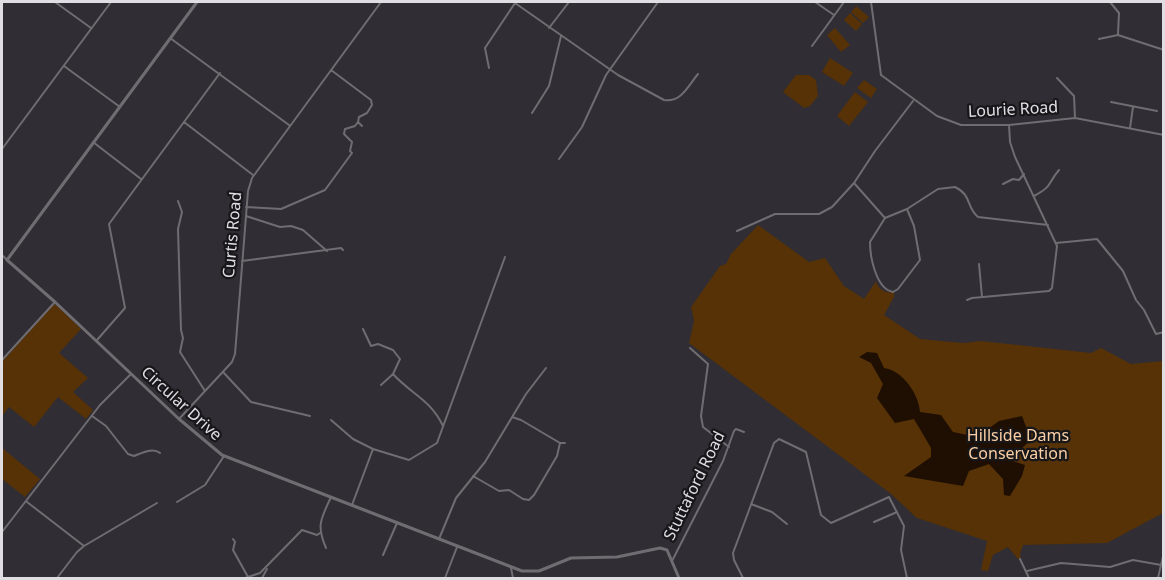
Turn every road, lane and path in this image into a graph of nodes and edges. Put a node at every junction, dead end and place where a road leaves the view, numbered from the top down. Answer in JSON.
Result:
{"nodes":[{"id":1,"x":56,"y":2,"type":"edge"},
{"id":2,"x":111,"y":2,"type":"edge"},
{"id":3,"x":197,"y":2,"type":"edge"},
{"id":4,"x":381,"y":2,"type":"edge"},
{"id":5,"x":568,"y":2,"type":"edge"},
{"id":6,"x":658,"y":2,"type":"edge"},
{"id":7,"x":815,"y":2,"type":"edge"},
{"id":8,"x":844,"y":2,"type":"edge"},
{"id":9,"x":871,"y":2,"type":"edge"},
{"id":10,"x":1110,"y":2,"type":"edge"},
{"id":11,"x":834,"y":15,"type":"junction"},
{"id":12,"x":91,"y":28,"type":"junction"},
{"id":13,"x":549,"y":28,"type":"junction"},
{"id":14,"x":1118,"y":35,"type":"junction"},
{"id":15,"x":561,"y":36,"type":"junction"},
{"id":16,"x":170,"y":38,"type":"junction"},
{"id":17,"x":1099,"y":39,"type":"dead end"},
{"id":18,"x":812,"y":46,"type":"dead end"},
{"id":19,"x":1164,"y":50,"type":"edge"},
{"id":20,"x":63,"y":65,"type":"junction"},
{"id":21,"x":489,"y":68,"type":"dead end"},
{"id":22,"x":609,"y":69,"type":"junction"},
{"id":23,"x":331,"y":70,"type":"junction"},
{"id":24,"x":220,"y":73,"type":"junction"},
{"id":25,"x":698,"y":74,"type":"dead end"},
{"id":26,"x":1057,"y":78,"type":"dead end"},
{"id":27,"x":913,"y":100,"type":"junction"},
{"id":28,"x":1111,"y":102,"type":"dead end"},
{"id":29,"x":1133,"y":106,"type":"junction"},
{"id":30,"x":120,"y":107,"type":"junction"},
{"id":31,"x":1157,"y":111,"type":"dead end"},
{"id":32,"x":532,"y":112,"type":"dead end"},
{"id":33,"x":1075,"y":118,"type":"junction"},
{"id":34,"x":184,"y":122,"type":"junction"},
{"id":35,"x":358,"y":122,"type":"junction"},
{"id":36,"x":1009,"y":124,"type":"junction"},
{"id":37,"x":290,"y":125,"type":"junction"},
{"id":38,"x":362,"y":126,"type":"dead end"},
{"id":39,"x":1130,"y":128,"type":"junction"},
{"id":40,"x":1164,"y":135,"type":"edge"},
{"id":41,"x":93,"y":142,"type":"junction"},
{"id":42,"x":2,"y":149,"type":"edge"},
{"id":43,"x":559,"y":159,"type":"dead end"},
{"id":44,"x":1059,"y":170,"type":"dead end"},
{"id":45,"x":1024,"y":174,"type":"junction"},
{"id":46,"x":253,"y":175,"type":"junction"},
{"id":47,"x":142,"y":179,"type":"junction"},
{"id":48,"x":854,"y":183,"type":"junction"},
{"id":49,"x":1004,"y":184,"type":"dead end"},
{"id":50,"x":1034,"y":196,"type":"junction"},
{"id":51,"x":178,"y":201,"type":"dead end"},
{"id":52,"x":246,"y":207,"type":"junction"},
{"id":53,"x":907,"y":209,"type":"junction"},
{"id":54,"x":246,"y":216,"type":"junction"},
{"id":55,"x":885,"y":218,"type":"junction"},
{"id":56,"x":1048,"y":225,"type":"junction"},
{"id":57,"x":737,"y":231,"type":"dead end"},
{"id":58,"x":1056,"y":243,"type":"junction"},
{"id":59,"x":344,"y":250,"type":"dead end"},
{"id":60,"x":327,"y":251,"type":"junction"},
{"id":61,"x":2,"y":255,"type":"edge"},
{"id":62,"x":505,"y":257,"type":"dead end"},
{"id":63,"x":7,"y":260,"type":"junction"},
{"id":64,"x":242,"y":261,"type":"junction"},
{"id":65,"x":979,"y":264,"type":"dead end"},
{"id":66,"x":982,"y":297,"type":"junction"},
{"id":67,"x":967,"y":300,"type":"dead end"},
{"id":68,"x":55,"y":302,"type":"junction"},
{"id":69,"x":363,"y":329,"type":"dead end"},
{"id":70,"x":1164,"y":332,"type":"edge"},
{"id":71,"x":96,"y":341,"type":"junction"},
{"id":72,"x":690,"y":348,"type":"dead end"},
{"id":73,"x":2,"y":360,"type":"edge"},
{"id":74,"x":546,"y":368,"type":"dead end"},
{"id":75,"x":223,"y":372,"type":"junction"},
{"id":76,"x":131,"y":374,"type":"junction"},
{"id":77,"x":393,"y":374,"type":"junction"},
{"id":78,"x":381,"y":386,"type":"dead end"},
{"id":79,"x":205,"y":391,"type":"junction"},
{"id":80,"x":92,"y":416,"type":"junction"},
{"id":81,"x":310,"y":416,"type":"dead end"},
{"id":82,"x":512,"y":417,"type":"junction"},
{"id":83,"x":179,"y":419,"type":"junction"},
{"id":84,"x":331,"y":420,"type":"dead end"},
{"id":85,"x":443,"y":426,"type":"junction"},
{"id":86,"x":744,"y":432,"type":"dead end"},
{"id":87,"x":560,"y":443,"type":"junction"},
{"id":88,"x":565,"y":443,"type":"dead end"},
{"id":89,"x":729,"y":447,"type":"junction"},
{"id":90,"x":373,"y":449,"type":"junction"},
{"id":91,"x":160,"y":453,"type":"dead end"},
{"id":92,"x":224,"y":456,"type":"junction"},
{"id":93,"x":472,"y":476,"type":"junction"},
{"id":94,"x":331,"y":497,"type":"junction"},
{"id":95,"x":26,"y":502,"type":"junction"},
{"id":96,"x":177,"y":502,"type":"dead end"},
{"id":97,"x":157,"y":503,"type":"dead end"},
{"id":98,"x":751,"y":504,"type":"junction"},
{"id":99,"x":352,"y":505,"type":"junction"},
{"id":100,"x":897,"y":512,"type":"junction"},
{"id":101,"x":874,"y":522,"type":"dead end"},
{"id":102,"x":397,"y":523,"type":"junction"},
{"id":103,"x":787,"y":524,"type":"dead end"},
{"id":104,"x":2,"y":532,"type":"edge"},
{"id":105,"x":320,"y":533,"type":"junction"},
{"id":106,"x":233,"y":539,"type":"dead end"},
{"id":107,"x":439,"y":539,"type":"junction"},
{"id":108,"x":84,"y":546,"type":"junction"},
{"id":109,"x":457,"y":547,"type":"junction"},
{"id":110,"x":326,"y":548,"type":"dead end"},
{"id":111,"x":1164,"y":552,"type":"edge"},
{"id":112,"x":383,"y":555,"type":"dead end"},
{"id":113,"x":1020,"y":559,"type":"dead end"},
{"id":114,"x":672,"y":561,"type":"junction"},
{"id":115,"x":1161,"y":565,"type":"junction"},
{"id":116,"x":268,"y":566,"type":"junction"},
{"id":117,"x":510,"y":567,"type":"junction"},
{"id":118,"x":1027,"y":571,"type":"junction"},
{"id":119,"x":246,"y":578,"type":"edge"},
{"id":120,"x":57,"y":579,"type":"edge"},
{"id":121,"x":262,"y":579,"type":"edge"},
{"id":122,"x":445,"y":579,"type":"edge"},
{"id":123,"x":513,"y":579,"type":"edge"},
{"id":124,"x":679,"y":579,"type":"edge"},
{"id":125,"x":743,"y":579,"type":"edge"},
{"id":126,"x":907,"y":579,"type":"edge"},
{"id":127,"x":1029,"y":579,"type":"edge"},
{"id":128,"x":1158,"y":579,"type":"edge"}],
"edges":[{"from":1,"to":12,"type":"street"},
{"from":2,"to":12,"type":"street"},
{"from":3,"to":16,"type":"street"},
{"from":4,"to":23,"type":"street","name":"Curtis Road"},
{"from":5,"to":13,"type":"street"},
{"from":6,"to":22,"type":"street"},
{"from":7,"to":11,"type":"street"},
{"from":8,"to":11,"type":"street"},
{"from":9,"to":27,"type":"street","name":"Lourie Road"},
{"from":10,"to":14,"type":"street"},
{"from":11,"to":18,"type":"street"},
{"from":12,"to":20,"type":"street"},
{"from":13,"to":15,"type":"street"},
{"from":13,"to":21,"type":"street"},
{"from":14,"to":17,"type":"street"},
{"from":14,"to":19,"type":"street"},
{"from":15,"to":22,"type":"street"},
{"from":15,"to":32,"type":"street"},
{"from":16,"to":24,"type":"street"},
{"from":16,"to":30,"type":"street"},
{"from":20,"to":30,"type":"street"},
{"from":20,"to":42,"type":"street"},
{"from":22,"to":25,"type":"street"},
{"from":22,"to":43,"type":"street"},
{"from":23,"to":35,"type":"street"},
{"from":23,"to":37,"type":"street","name":"Curtis Road"},
{"from":24,"to":34,"type":"street"},
{"from":24,"to":37,"type":"street"},
{"from":26,"to":33,"type":"street"},
{"from":27,"to":36,"type":"street","name":"Lourie Road"},
{"from":27,"to":48,"type":"street"},
{"from":28,"to":29,"type":"street"},
{"from":29,"to":31,"type":"street"},
{"from":29,"to":39,"type":"street"},
{"from":30,"to":41,"type":"street"},
{"from":33,"to":36,"type":"street","name":"Lourie Road"},
{"from":33,"to":39,"type":"street","name":"Lourie Road"},
{"from":34,"to":46,"type":"street"},
{"from":34,"to":47,"type":"street"},
{"from":35,"to":38,"type":"street"},
{"from":35,"to":52,"type":"street"},
{"from":36,"to":45,"type":"street"},
{"from":37,"to":46,"type":"street","name":"Curtis Road"},
{"from":39,"to":40,"type":"street","name":"Lourie Road"},
{"from":41,"to":47,"type":"street"},
{"from":41,"to":63,"type":"street"},
{"from":44,"to":50,"type":"street"},
{"from":45,"to":49,"type":"street"},
{"from":45,"to":50,"type":"street"},
{"from":46,"to":52,"type":"street","name":"Curtis Road"},
{"from":47,"to":71,"type":"street"},
{"from":48,"to":55,"type":"street"},
{"from":48,"to":57,"type":"street"},
{"from":50,"to":56,"type":"street"},
{"from":51,"to":79,"type":"street"},
{"from":52,"to":54,"type":"street","name":"Curtis Road"},
{"from":53,"to":55,"type":"street"},
{"from":53,"to":55,"type":"street"},
{"from":53,"to":56,"type":"street"},
{"from":54,"to":60,"type":"street"},
{"from":54,"to":64,"type":"street","name":"Curtis Road"},
{"from":56,"to":58,"type":"street"},
{"from":58,"to":66,"type":"street"},
{"from":58,"to":70,"type":"street"},
{"from":59,"to":60,"type":"street"},
{"from":60,"to":64,"type":"street"},
{"from":61,"to":63,"type":"street"},
{"from":62,"to":85,"type":"street"},
{"from":63,"to":68,"type":"street","name":"Circular Drive"},
{"from":64,"to":75,"type":"street","name":"Curtis Road"},
{"from":65,"to":66,"type":"street"},
{"from":66,"to":67,"type":"street"},
{"from":68,"to":71,"type":"street","name":"Circular Drive"},
{"from":68,"to":73,"type":"street"},
{"from":69,"to":77,"type":"street"},
{"from":71,"to":76,"type":"street","name":"Circular Drive"},
{"from":72,"to":89,"type":"street"},
{"from":74,"to":82,"type":"street"},
{"from":75,"to":79,"type":"street","name":"Curtis Road"},
{"from":75,"to":81,"type":"street"},
{"from":76,"to":80,"type":"street"},
{"from":76,"to":83,"type":"street","name":"Circular Drive"},
{"from":77,"to":78,"type":"street"},
{"from":77,"to":85,"type":"street"},
{"from":79,"to":83,"type":"street","name":"Curtis Road"},
{"from":80,"to":91,"type":"street"},
{"from":80,"to":95,"type":"street"},
{"from":82,"to":87,"type":"street"},
{"from":82,"to":93,"type":"street"},
{"from":83,"to":92,"type":"street","name":"Circular Drive"},
{"from":84,"to":90,"type":"street"},
{"from":85,"to":90,"type":"street"},
{"from":86,"to":89,"type":"street","name":"Stuttaford Road"},
{"from":87,"to":88,"type":"street"},
{"from":87,"to":93,"type":"street"},
{"from":89,"to":114,"type":"street","name":"Stuttaford Road"},
{"from":90,"to":99,"type":"street"},
{"from":92,"to":94,"type":"street","name":"Circular Drive"},
{"from":92,"to":96,"type":"street"},
{"from":93,"to":107,"type":"street"},
{"from":94,"to":99,"type":"street","name":"Circular Drive"},
{"from":94,"to":105,"type":"street"},
{"from":95,"to":104,"type":"street"},
{"from":95,"to":108,"type":"street"},
{"from":97,"to":108,"type":"street"},
{"from":98,"to":100,"type":"street"},
{"from":98,"to":103,"type":"street"},
{"from":98,"to":125,"type":"street"},
{"from":99,"to":102,"type":"street","name":"Circular Drive"},
{"from":100,"to":101,"type":"street"},
{"from":100,"to":126,"type":"street"},
{"from":102,"to":107,"type":"street","name":"Circular Drive"},
{"from":102,"to":112,"type":"street"},
{"from":105,"to":110,"type":"street"},
{"from":105,"to":116,"type":"street"},
{"from":106,"to":119,"type":"street"},
{"from":107,"to":109,"type":"street","name":"Circular Drive"},
{"from":108,"to":120,"type":"street"},
{"from":109,"to":117,"type":"street","name":"Circular Drive"},
{"from":109,"to":122,"type":"street"},
{"from":111,"to":115,"type":"street"},
{"from":113,"to":118,"type":"street"},
{"from":114,"to":117,"type":"street","name":"Circular Drive"},
{"from":114,"to":124,"type":"street"},
{"from":115,"to":118,"type":"street"},
{"from":115,"to":128,"type":"street"},
{"from":116,"to":119,"type":"street"},
{"from":116,"to":121,"type":"street"},
{"from":117,"to":123,"type":"street"},
{"from":118,"to":127,"type":"street"}]}
